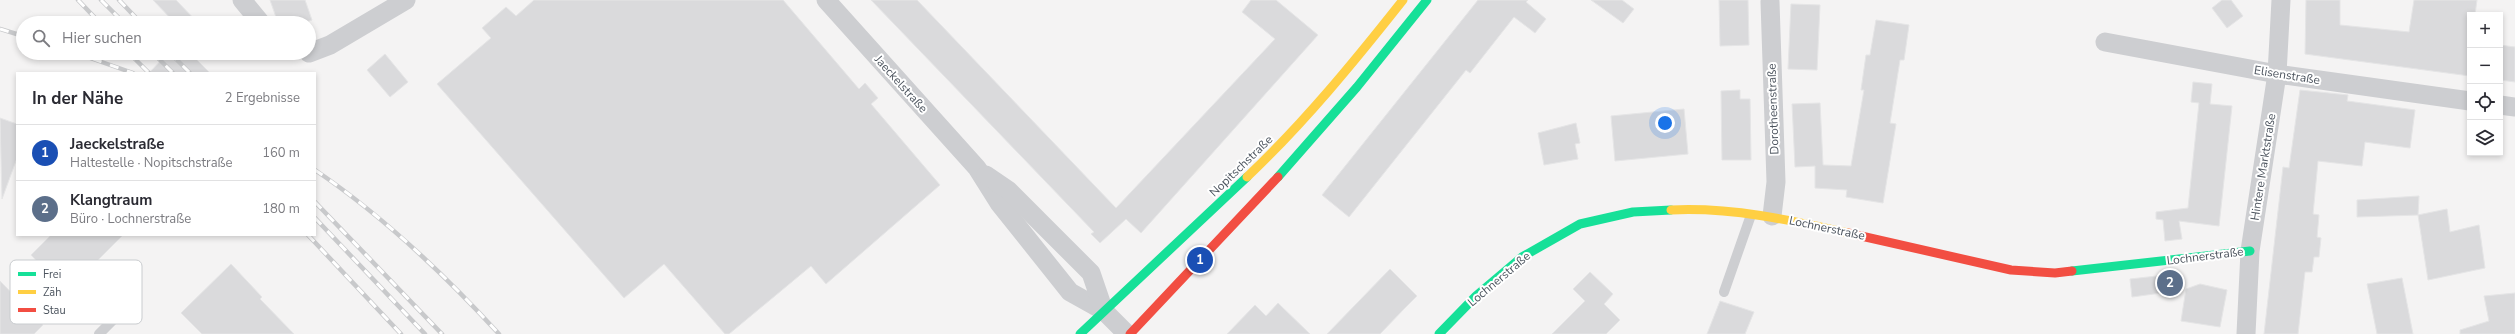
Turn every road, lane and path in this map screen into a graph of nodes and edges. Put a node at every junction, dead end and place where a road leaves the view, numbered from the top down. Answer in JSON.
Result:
{"nodes":[{"id":1,"x":242,"y":0,"type":"edge"},
{"id":2,"x":406,"y":0,"type":"edge"},
{"id":3,"x":826,"y":0,"type":"edge"},
{"id":4,"x":1403,"y":0,"type":"edge"},
{"id":5,"x":1427,"y":0,"type":"edge"},
{"id":6,"x":2281,"y":0,"type":"edge"},
{"id":7,"x":1770,"y":2,"type":"dead end"},
{"id":8,"x":255,"y":16,"type":"edge"},
{"id":9,"x":2105,"y":42,"type":"dead end"},
{"id":10,"x":316,"y":50,"type":"edge"},
{"id":11,"x":2277,"y":74,"type":"junction"},
{"id":12,"x":2467,"y":101,"type":"edge"},
{"id":13,"x":2503,"y":105,"type":"edge"},
{"id":14,"x":2515,"y":107,"type":"edge"},
{"id":15,"x":977,"y":168,"type":"junction"},
{"id":16,"x":1751,"y":215,"type":"junction"},
{"id":17,"x":1772,"y":216,"type":"junction"},
{"id":18,"x":2250,"y":251,"type":"junction"},
{"id":19,"x":1724,"y":292,"type":"dead end"},
{"id":20,"x":1104,"y":311,"type":"junction"},
{"id":21,"x":109,"y":324,"type":"edge"},
{"id":22,"x":99,"y":334,"type":"edge"},
{"id":23,"x":1080,"y":334,"type":"edge"},
{"id":24,"x":1129,"y":334,"type":"edge"},
{"id":25,"x":1439,"y":334,"type":"edge"},
{"id":26,"x":2246,"y":334,"type":"edge"}],
"edges":[{"from":1,"to":8,"type":"street"},
{"from":2,"to":10,"type":"street"},
{"from":3,"to":15,"type":"street","name":"Jaeckelstraße"},
{"from":4,"to":20,"type":"main road","name":"Nopitschstraße"},
{"from":5,"to":24,"type":"main road"},
{"from":6,"to":11,"type":"street","name":"Hintere Marktstraße"},
{"from":7,"to":17,"type":"street","name":"Dorotheenstraße"},
{"from":9,"to":11,"type":"street","name":"Elisenstraße"},
{"from":11,"to":12,"type":"street","name":"Elisenstraße"},
{"from":11,"to":18,"type":"street","name":"Hintere Marktstraße"},
{"from":13,"to":14,"type":"street"},
{"from":15,"to":20,"type":"street","name":"Jaeckelstraße"},
{"from":15,"to":20,"type":"street","name":"Jaeckelstraße"},
{"from":16,"to":17,"type":"main road","name":"Lochnerstraße"},
{"from":16,"to":19,"type":"lane"},
{"from":16,"to":25,"type":"main road","name":"Lochnerstraße"},
{"from":17,"to":18,"type":"main road","name":"Lochnerstraße"},
{"from":18,"to":26,"type":"street","name":"Hintere Marktstraße"},
{"from":20,"to":23,"type":"main road","name":"Nopitschstraße"},
{"from":20,"to":24,"type":"street"},
{"from":21,"to":22,"type":"lane"}]}
